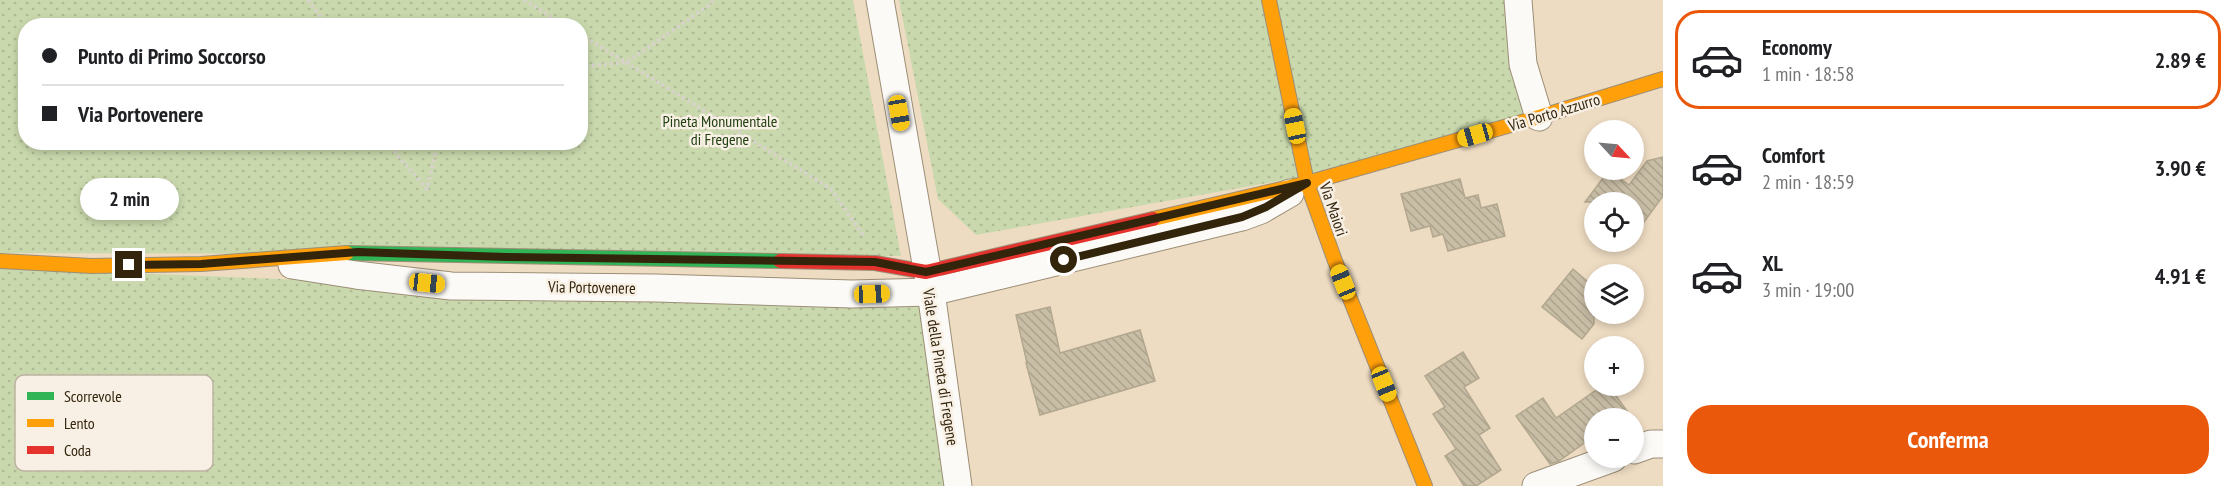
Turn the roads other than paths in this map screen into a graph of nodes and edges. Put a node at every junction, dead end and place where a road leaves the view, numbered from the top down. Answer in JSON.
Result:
{"nodes":[{"id":1,"x":880,"y":0,"type":"edge"},
{"id":2,"x":1269,"y":0,"type":"edge"},
{"id":3,"x":1518,"y":0,"type":"edge"},
{"id":4,"x":1663,"y":79,"type":"edge"},
{"id":5,"x":1539,"y":117,"type":"junction"},
{"id":6,"x":1307,"y":183,"type":"junction"},
{"id":7,"x":254,"y":259,"type":"junction"},
{"id":8,"x":0,"y":261,"type":"edge"},
{"id":9,"x":928,"y":282,"type":"junction"},
{"id":10,"x":1663,"y":444,"type":"edge"},
{"id":11,"x":1644,"y":446,"type":"edge"},
{"id":12,"x":1586,"y":468,"type":"edge"},
{"id":13,"x":958,"y":486,"type":"edge"},
{"id":14,"x":1425,"y":486,"type":"edge"},
{"id":15,"x":1536,"y":486,"type":"edge"}],
"edges":[{"from":1,"to":9,"type":"street","name":"Viale della Pineta di Fregene"},
{"from":2,"to":6,"type":"street","name":"Via Maiori"},
{"from":3,"to":5,"type":"street"},
{"from":4,"to":5,"type":"street","name":"Via Porto Azzurro"},
{"from":5,"to":6,"type":"street","name":"Via Porto Azzurro"},
{"from":6,"to":9,"type":"street","name":"Via Porto Azzurro"},
{"from":6,"to":14,"type":"street","name":"Via Maiori"},
{"from":7,"to":8,"type":"street","name":"Via Portovenere"},
{"from":7,"to":9,"type":"street","name":"Via Portovenere"},
{"from":7,"to":9,"type":"street","name":"Via Portovenere"},
{"from":9,"to":13,"type":"street","name":"Viale della Pineta di Fregene"},
{"from":10,"to":11,"type":"street"},
{"from":12,"to":15,"type":"street"}]}
